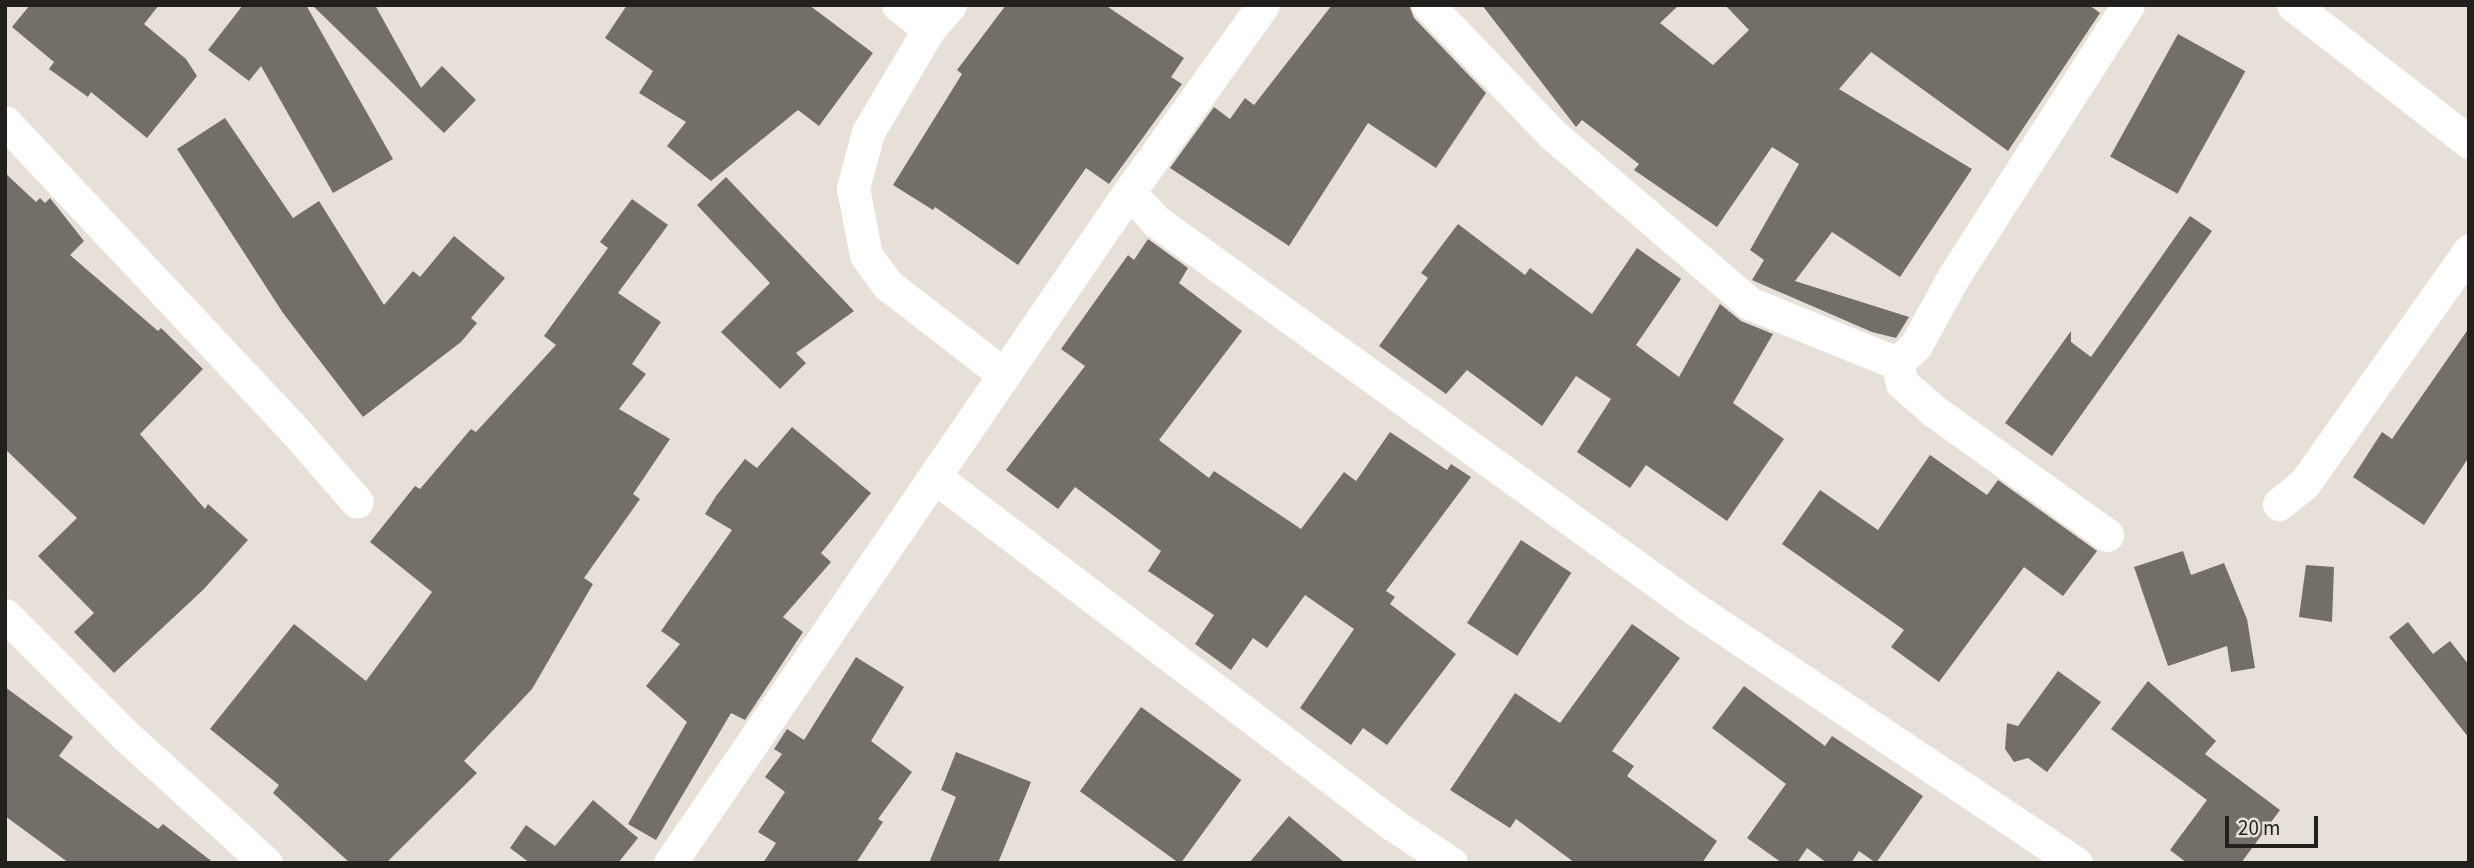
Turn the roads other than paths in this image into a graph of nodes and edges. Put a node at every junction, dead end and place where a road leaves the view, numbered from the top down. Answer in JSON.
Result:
{"nodes":[{"id":1,"x":898,"y":5,"type":"edge"},
{"id":2,"x":1428,"y":5,"type":"edge"},
{"id":3,"x":2128,"y":5,"type":"edge"},
{"id":4,"x":2293,"y":5,"type":"edge"},
{"id":5,"x":1257,"y":7,"type":"edge"},
{"id":6,"x":939,"y":17,"type":"edge"},
{"id":7,"x":5,"y":122,"type":"edge"},
{"id":8,"x":2469,"y":142,"type":"edge"},
{"id":9,"x":1129,"y":192,"type":"junction"},
{"id":10,"x":2469,"y":251,"type":"edge"},
{"id":11,"x":1897,"y":363,"type":"junction"},
{"id":12,"x":1003,"y":374,"type":"junction"},
{"id":13,"x":936,"y":478,"type":"junction"},
{"id":14,"x":357,"y":502,"type":"dead end"},
{"id":15,"x":2279,"y":504,"type":"dead end"},
{"id":16,"x":2107,"y":535,"type":"dead end"},
{"id":17,"x":5,"y":615,"type":"edge"},
{"id":18,"x":266,"y":863,"type":"edge"},
{"id":19,"x":670,"y":863,"type":"edge"},
{"id":20,"x":1451,"y":863,"type":"edge"},
{"id":21,"x":2076,"y":863,"type":"edge"}],
"edges":[{"from":1,"to":6,"type":"street"},
{"from":2,"to":11,"type":"street"},
{"from":3,"to":11,"type":"street"},
{"from":4,"to":8,"type":"street"},
{"from":5,"to":9,"type":"street"},
{"from":6,"to":12,"type":"street"},
{"from":7,"to":14,"type":"street"},
{"from":9,"to":12,"type":"street"},
{"from":9,"to":21,"type":"street"},
{"from":10,"to":15,"type":"street"},
{"from":11,"to":16,"type":"street"},
{"from":12,"to":13,"type":"street"},
{"from":13,"to":19,"type":"street"},
{"from":13,"to":20,"type":"street"},
{"from":17,"to":18,"type":"street"}]}
